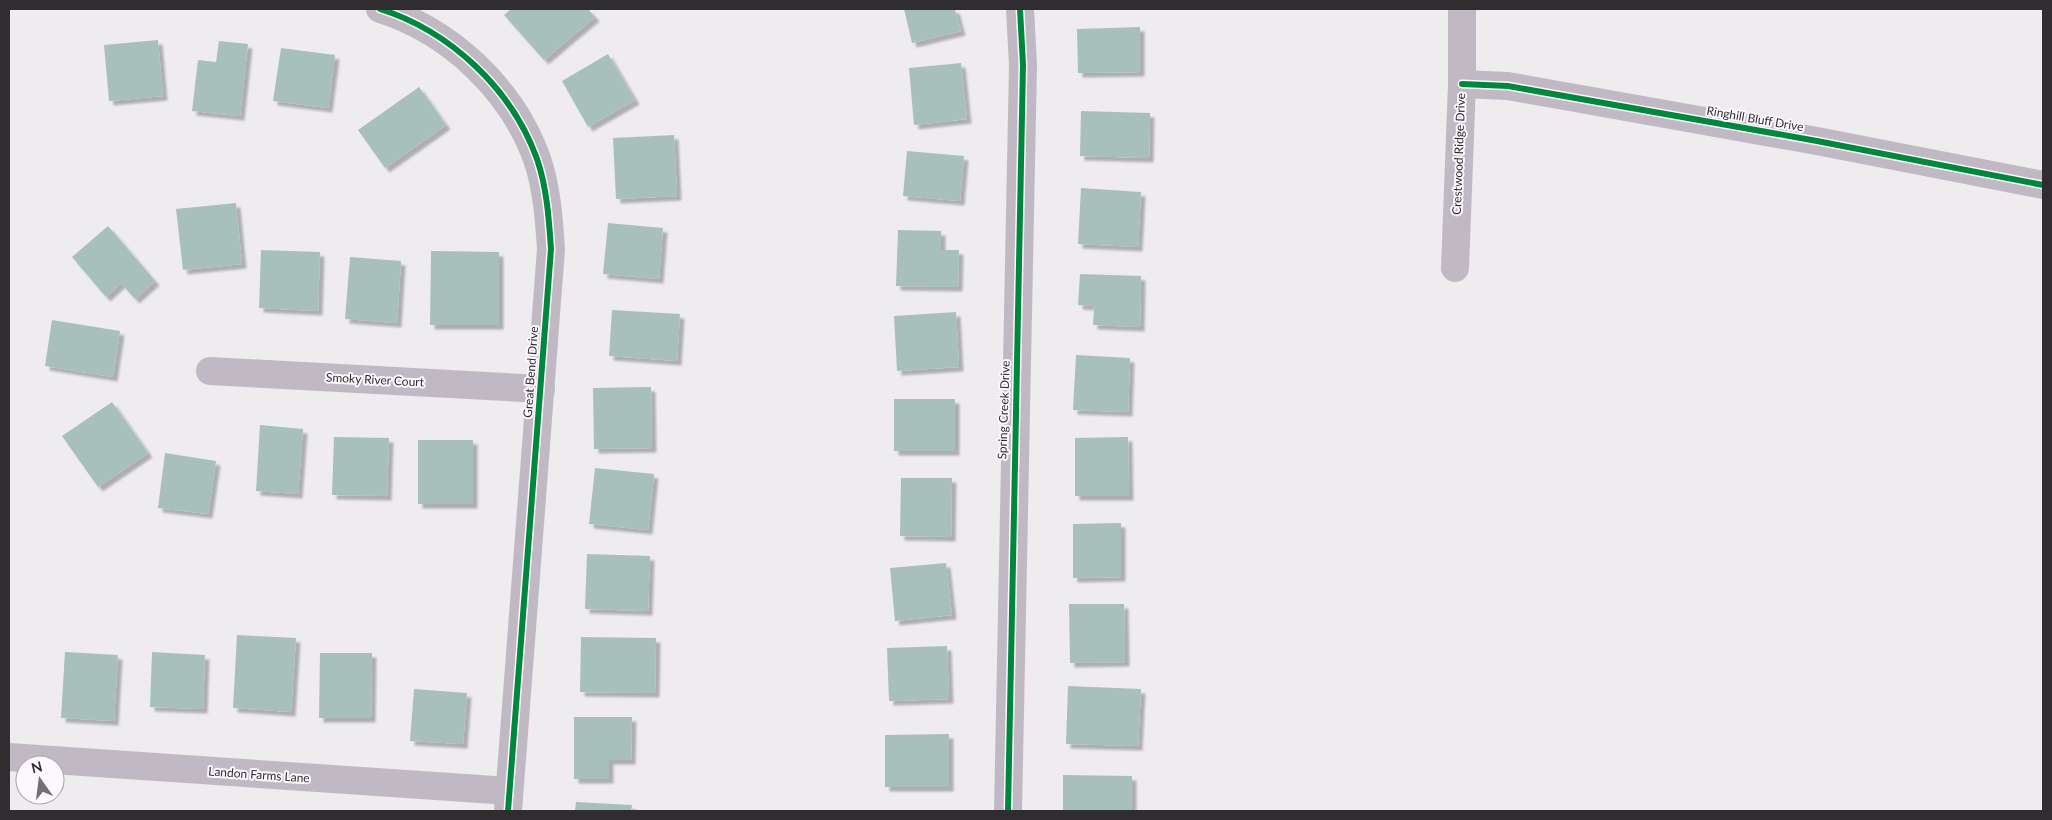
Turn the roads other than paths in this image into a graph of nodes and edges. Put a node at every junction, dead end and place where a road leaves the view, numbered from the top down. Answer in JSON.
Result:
{"nodes":[{"id":1,"x":380,"y":9,"type":"edge"},
{"id":2,"x":1020,"y":9,"type":"edge"},
{"id":3,"x":1462,"y":9,"type":"edge"},
{"id":4,"x":1462,"y":84,"type":"junction"},
{"id":5,"x":2043,"y":185,"type":"edge"},
{"id":6,"x":1455,"y":268,"type":"dead end"},
{"id":7,"x":210,"y":371,"type":"dead end"},
{"id":8,"x":540,"y":390,"type":"junction"},
{"id":9,"x":9,"y":757,"type":"edge"},
{"id":10,"x":509,"y":801,"type":"edge"},
{"id":11,"x":1008,"y":811,"type":"edge"}],
"edges":[{"from":1,"to":8,"type":"street","name":"Great Bend Drive"},
{"from":2,"to":11,"type":"street","name":"Spring Creek Drive"},
{"from":3,"to":4,"type":"street","name":"Crestwood Ridge Drive"},
{"from":4,"to":5,"type":"street","name":"Ringhill Bluff Drive"},
{"from":4,"to":6,"type":"street","name":"Crestwood Ridge Drive"},
{"from":7,"to":8,"type":"street","name":"Smoky River Court"},
{"from":8,"to":10,"type":"street","name":"Great Bend Drive"},
{"from":9,"to":10,"type":"street","name":"Landon Farms Lane"}]}
